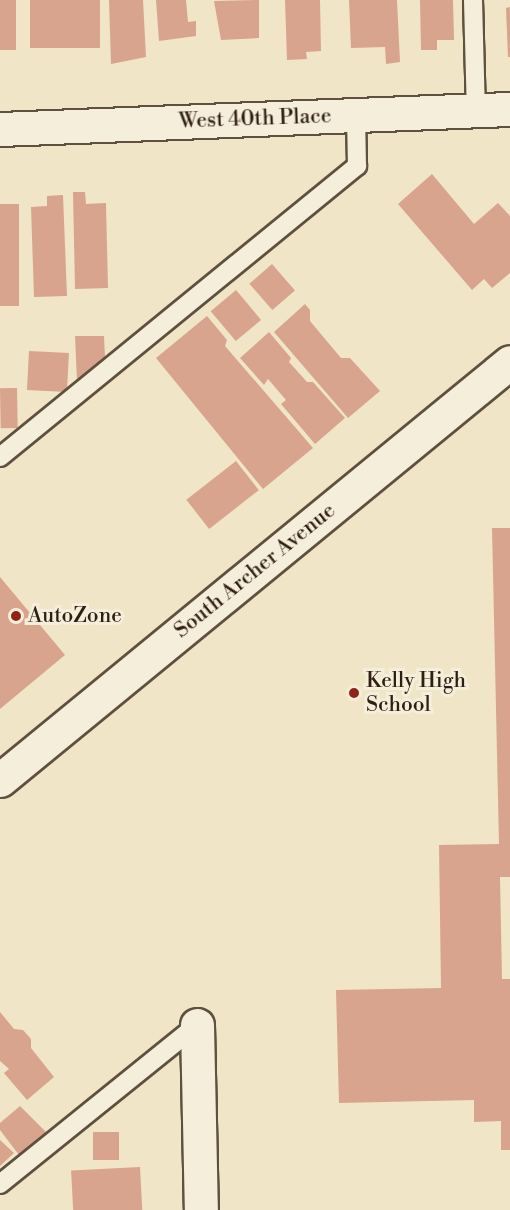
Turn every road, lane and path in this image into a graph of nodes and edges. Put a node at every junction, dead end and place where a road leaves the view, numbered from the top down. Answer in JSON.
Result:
{"nodes":[{"id":1,"x":473,"y":0,"type":"edge"},
{"id":2,"x":510,"y":109,"type":"edge"},
{"id":3,"x":476,"y":111,"type":"junction"},
{"id":4,"x":356,"y":115,"type":"junction"},
{"id":5,"x":0,"y":129,"type":"edge"},
{"id":6,"x":510,"y":362,"type":"edge"},
{"id":7,"x":4,"y":450,"type":"edge"},
{"id":8,"x":0,"y":780,"type":"edge"},
{"id":9,"x":197,"y":1024,"type":"joint"},
{"id":10,"x":0,"y":1184,"type":"edge"},
{"id":11,"x":201,"y":1210,"type":"edge"}],
"edges":[{"from":1,"to":3,"type":"lane"},
{"from":2,"to":3,"type":"street","name":"West 40th Place"},
{"from":3,"to":4,"type":"street","name":"West 40th Place"},
{"from":4,"to":5,"type":"street","name":"West 40th Place"},
{"from":4,"to":7,"type":"lane"},
{"from":6,"to":8,"type":"street","name":"South Archer Avenue"},
{"from":9,"to":10,"type":"lane"},
{"from":9,"to":11,"type":"street"}]}
